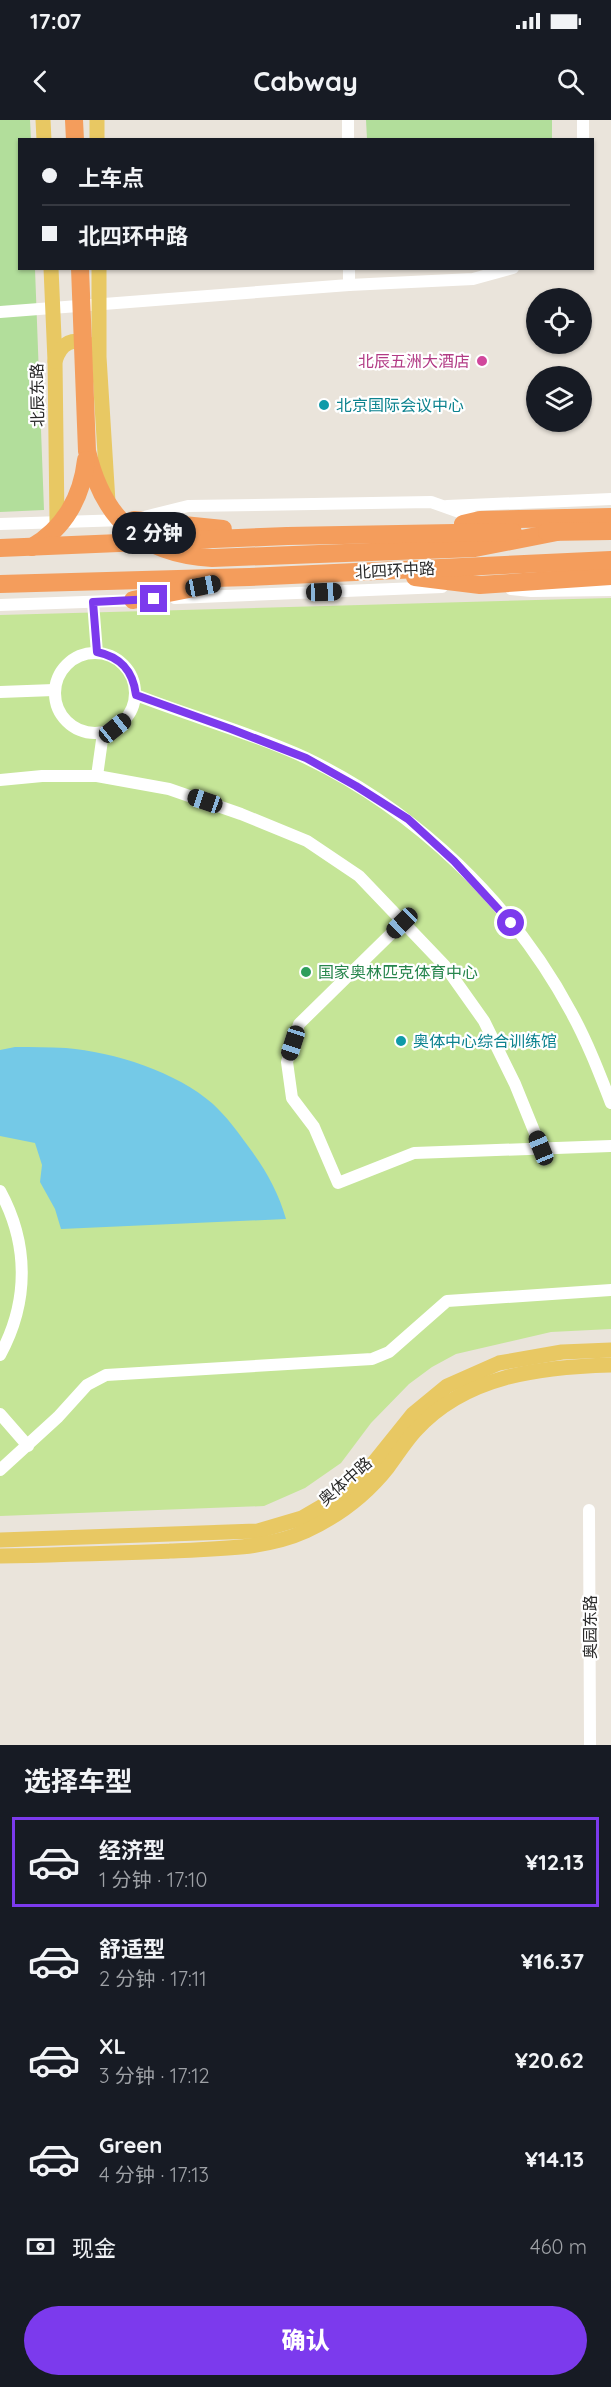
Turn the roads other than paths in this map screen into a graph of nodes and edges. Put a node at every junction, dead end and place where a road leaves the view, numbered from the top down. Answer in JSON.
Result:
{"nodes":[{"id":1,"x":43,"y":120,"type":"edge"},
{"id":2,"x":74,"y":120,"type":"edge"},
{"id":3,"x":97,"y":120,"type":"edge"},
{"id":4,"x":348,"y":120,"type":"edge"},
{"id":5,"x":583,"y":120,"type":"edge"},
{"id":6,"x":44,"y":138,"type":"edge"},
{"id":7,"x":75,"y":138,"type":"edge"},
{"id":8,"x":97,"y":138,"type":"edge"},
{"id":9,"x":348,"y":138,"type":"edge"},
{"id":10,"x":583,"y":138,"type":"edge"},
{"id":11,"x":51,"y":270,"type":"edge"},
{"id":12,"x":80,"y":270,"type":"edge"},
{"id":13,"x":99,"y":270,"type":"edge"},
{"id":14,"x":349,"y":270,"type":"edge"},
{"id":15,"x":506,"y":270,"type":"edge"},
{"id":16,"x":349,"y":285,"type":"junction"},
{"id":17,"x":99,"y":304,"type":"junction"},
{"id":18,"x":53,"y":309,"type":"junction"},
{"id":19,"x":0,"y":312,"type":"edge"},
{"id":20,"x":99,"y":357,"type":"junction"},
{"id":21,"x":55,"y":361,"type":"junction"},
{"id":22,"x":87,"y":451,"type":"junction"},
{"id":23,"x":611,"y":499,"type":"edge"},
{"id":24,"x":441,"y":506,"type":"junction"},
{"id":25,"x":109,"y":520,"type":"junction"},
{"id":26,"x":134,"y":520,"type":"junction"},
{"id":27,"x":480,"y":520,"type":"junction"},
{"id":28,"x":608,"y":520,"type":"edge"},
{"id":29,"x":57,"y":521,"type":"junction"},
{"id":30,"x":0,"y":524,"type":"edge"},
{"id":31,"x":557,"y":532,"type":"junction"},
{"id":32,"x":426,"y":533,"type":"junction"},
{"id":33,"x":287,"y":536,"type":"junction"},
{"id":34,"x":0,"y":548,"type":"edge"},
{"id":35,"x":0,"y":560,"type":"edge"},
{"id":36,"x":611,"y":560,"type":"edge"},
{"id":37,"x":363,"y":571,"type":"junction"},
{"id":38,"x":604,"y":576,"type":"edge"},
{"id":39,"x":249,"y":577,"type":"junction"},
{"id":40,"x":0,"y":584,"type":"edge"},
{"id":41,"x":480,"y":585,"type":"junction"},
{"id":42,"x":611,"y":590,"type":"edge"},
{"id":43,"x":134,"y":600,"type":"junction"},
{"id":44,"x":93,"y":602,"type":"junction"},
{"id":45,"x":0,"y":605,"type":"edge"},
{"id":46,"x":97,"y":652,"type":"junction"},
{"id":47,"x":54,"y":690,"type":"junction"},
{"id":48,"x":0,"y":692,"type":"edge"},
{"id":49,"x":136,"y":695,"type":"junction"},
{"id":50,"x":102,"y":733,"type":"junction"},
{"id":51,"x":97,"y":776,"type":"junction"},
{"id":52,"x":0,"y":780,"type":"edge"},
{"id":53,"x":402,"y":923,"type":"junction"},
{"id":54,"x":611,"y":1103,"type":"edge"},
{"id":55,"x":611,"y":1146,"type":"edge"},
{"id":56,"x":541,"y":1148,"type":"junction"},
{"id":57,"x":0,"y":1191,"type":"edge"},
{"id":58,"x":611,"y":1290,"type":"edge"},
{"id":59,"x":611,"y":1350,"type":"edge"},
{"id":60,"x":0,"y":1355,"type":"edge"},
{"id":61,"x":611,"y":1365,"type":"edge"},
{"id":62,"x":0,"y":1414,"type":"edge"},
{"id":63,"x":28,"y":1446,"type":"junction"},
{"id":64,"x":0,"y":1470,"type":"edge"},
{"id":65,"x":589,"y":1510,"type":"dead end"},
{"id":66,"x":0,"y":1540,"type":"edge"},
{"id":67,"x":0,"y":1556,"type":"edge"},
{"id":68,"x":590,"y":1745,"type":"edge"}],
"edges":[{"from":1,"to":6,"type":"main road"},
{"from":2,"to":7,"type":"highway"},
{"from":3,"to":8,"type":"main road"},
{"from":4,"to":9,"type":"street"},
{"from":5,"to":10,"type":"street"},
{"from":11,"to":18,"type":"main road","name":"北辰东路"},
{"from":12,"to":22,"type":"highway"},
{"from":13,"to":17,"type":"main road"},
{"from":14,"to":16,"type":"street"},
{"from":15,"to":16,"type":"street"},
{"from":16,"to":17,"type":"street"},
{"from":17,"to":18,"type":"street"},
{"from":17,"to":20,"type":"main road"},
{"from":18,"to":19,"type":"street"},
{"from":18,"to":21,"type":"main road","name":"北辰东路"},
{"from":20,"to":21,"type":"main road"},
{"from":20,"to":25,"type":"main road"},
{"from":21,"to":29,"type":"main road","name":"北辰东路"},
{"from":22,"to":31,"type":"highway"},
{"from":22,"to":35,"type":"highway"},
{"from":23,"to":24,"type":"street"},
{"from":24,"to":26,"type":"street"},
{"from":24,"to":27,"type":"street"},
{"from":25,"to":26,"type":"street"},
{"from":25,"to":29,"type":"street"},
{"from":26,"to":33,"type":"highway"},
{"from":27,"to":28,"type":"highway"},
{"from":27,"to":32,"type":"highway"},
{"from":28,"to":31,"type":"highway"},
{"from":29,"to":30,"type":"street"},
{"from":31,"to":32,"type":"highway"},
{"from":32,"to":33,"type":"highway"},
{"from":33,"to":34,"type":"highway"},
{"from":36,"to":37,"type":"highway","name":"北四环中路"},
{"from":37,"to":39,"type":"highway","name":"北四环中路"},
{"from":37,"to":41,"type":"highway"},
{"from":38,"to":41,"type":"highway"},
{"from":39,"to":40,"type":"highway","name":"北四环中路"},
{"from":39,"to":43,"type":"highway"},
{"from":41,"to":42,"type":"street","name":"北四环中路"},
{"from":41,"to":43,"type":"street","name":"北四环中路"},
{"from":43,"to":44,"type":"street","name":"北四环中路"},
{"from":44,"to":45,"type":"street","name":"北四环中路"},
{"from":44,"to":46,"type":"street"},
{"from":46,"to":47,"type":"street"},
{"from":46,"to":49,"type":"street"},
{"from":47,"to":48,"type":"street"},
{"from":47,"to":50,"type":"street"},
{"from":49,"to":50,"type":"street"},
{"from":49,"to":54,"type":"street"},
{"from":50,"to":51,"type":"street"},
{"from":51,"to":52,"type":"street"},
{"from":51,"to":53,"type":"street"},
{"from":53,"to":56,"type":"street"},
{"from":53,"to":56,"type":"street"},
{"from":55,"to":56,"type":"street"},
{"from":57,"to":60,"type":"street"},
{"from":58,"to":63,"type":"street"},
{"from":59,"to":66,"type":"main road","name":"奥体中路"},
{"from":61,"to":67,"type":"main road","name":"奥体中路"},
{"from":62,"to":63,"type":"street"},
{"from":63,"to":64,"type":"street"},
{"from":65,"to":68,"type":"street","name":"奥园东路"}]}
